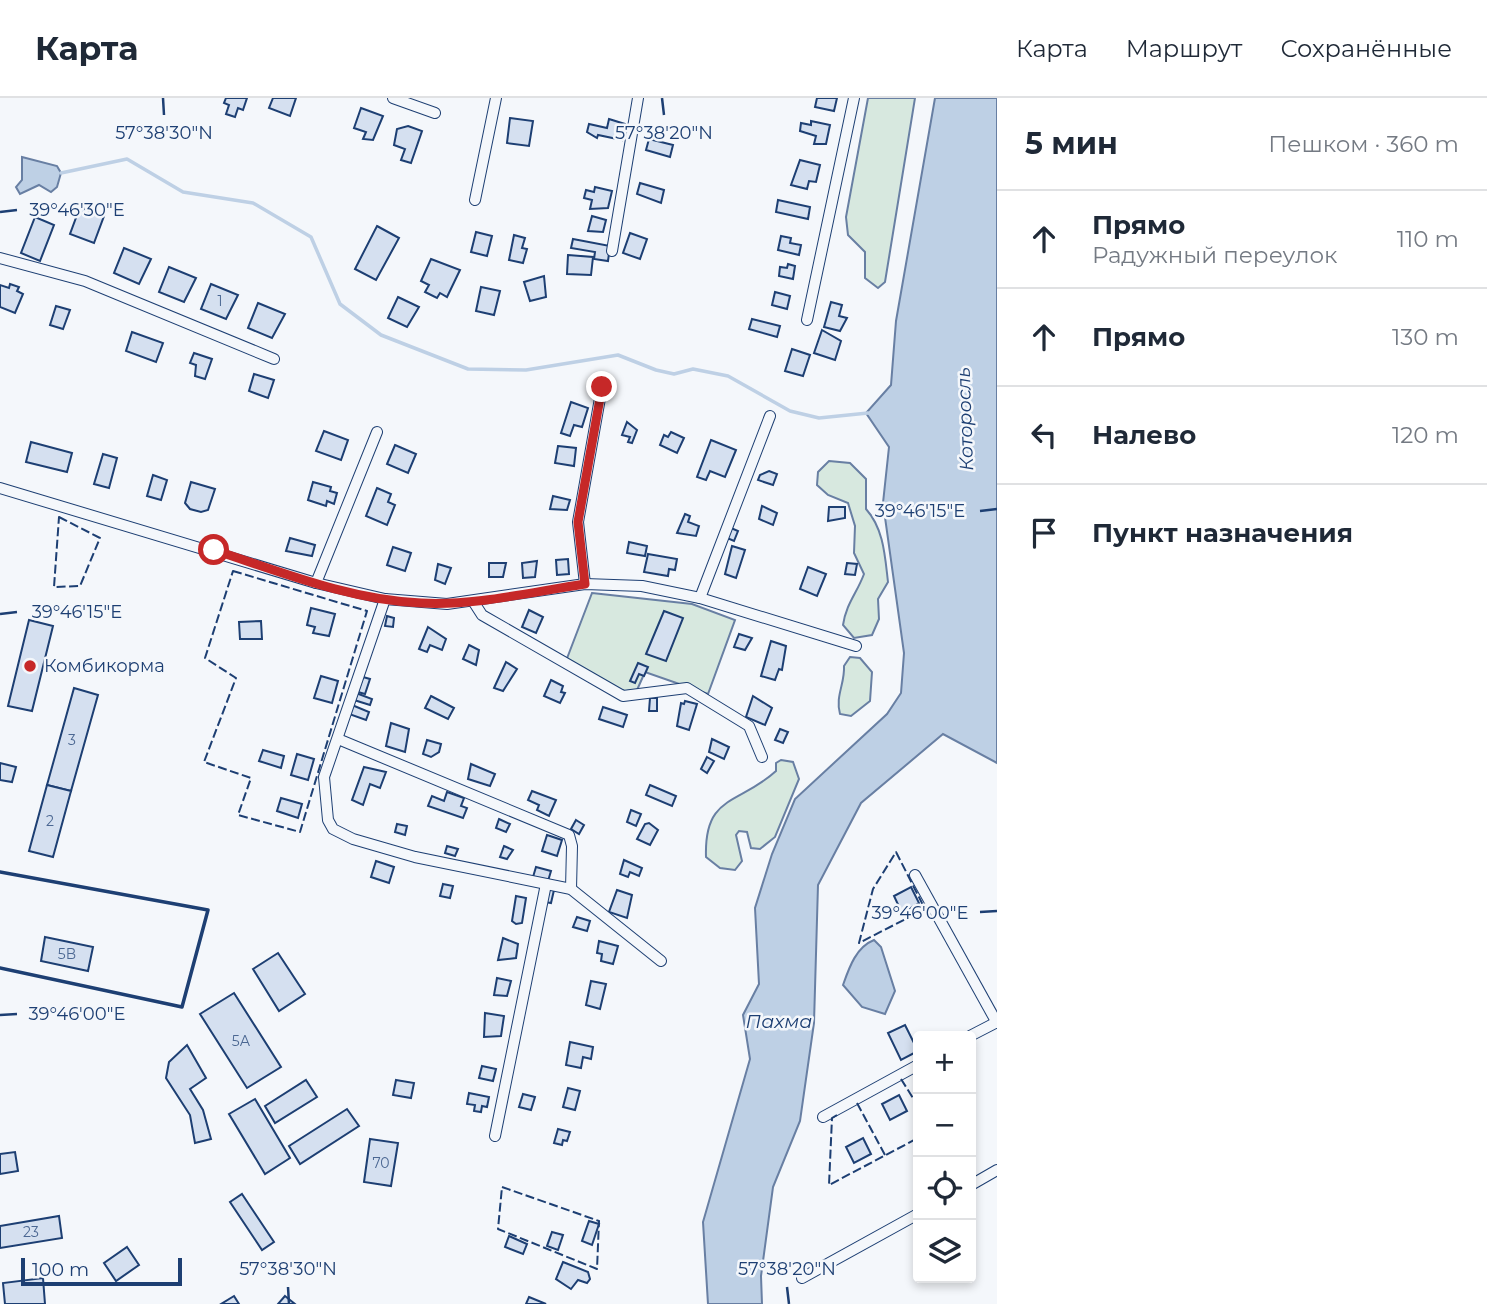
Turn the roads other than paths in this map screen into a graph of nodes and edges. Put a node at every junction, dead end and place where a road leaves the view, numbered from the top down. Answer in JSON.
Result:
{"nodes":[{"id":1,"x":393,"y":98,"type":"edge"},
{"id":2,"x":496,"y":98,"type":"edge"},
{"id":3,"x":638,"y":98,"type":"edge"},
{"id":4,"x":854,"y":98,"type":"edge"},
{"id":5,"x":435,"y":113,"type":"dead end"},
{"id":6,"x":475,"y":200,"type":"dead end"},
{"id":7,"x":612,"y":251,"type":"dead end"},
{"id":8,"x":0,"y":258,"type":"edge"},
{"id":9,"x":807,"y":320,"type":"dead end"},
{"id":10,"x":274,"y":359,"type":"dead end"},
{"id":11,"x":602,"y":387,"type":"dead end"},
{"id":12,"x":770,"y":416,"type":"dead end"},
{"id":13,"x":377,"y":432,"type":"dead end"},
{"id":14,"x":0,"y":488,"type":"edge"},
{"id":15,"x":316,"y":583,"type":"junction"},
{"id":16,"x":585,"y":584,"type":"junction"},
{"id":17,"x":700,"y":597,"type":"junction"},
{"id":18,"x":384,"y":599,"type":"junction"},
{"id":19,"x":473,"y":601,"type":"junction"},
{"id":20,"x":856,"y":646,"type":"dead end"},
{"id":21,"x":338,"y":739,"type":"junction"},
{"id":22,"x":762,"y":757,"type":"dead end"},
{"id":23,"x":915,"y":875,"type":"dead end"},
{"id":24,"x":546,"y":884,"type":"junction"},
{"id":25,"x":571,"y":889,"type":"junction"},
{"id":26,"x":661,"y":961,"type":"dead end"},
{"id":27,"x":997,"y":1022,"type":"edge"},
{"id":28,"x":976,"y":1033,"type":"edge"},
{"id":29,"x":913,"y":1068,"type":"edge"},
{"id":30,"x":824,"y":1117,"type":"dead end"},
{"id":31,"x":495,"y":1136,"type":"dead end"},
{"id":32,"x":997,"y":1170,"type":"edge"},
{"id":33,"x":976,"y":1182,"type":"edge"},
{"id":34,"x":913,"y":1217,"type":"edge"},
{"id":35,"x":802,"y":1278,"type":"dead end"}],
"edges":[{"from":1,"to":5,"type":"street"},
{"from":2,"to":6,"type":"street"},
{"from":3,"to":7,"type":"street"},
{"from":4,"to":9,"type":"street"},
{"from":8,"to":10,"type":"street"},
{"from":11,"to":16,"type":"street"},
{"from":12,"to":17,"type":"street"},
{"from":13,"to":15,"type":"street"},
{"from":14,"to":15,"type":"street"},
{"from":15,"to":18,"type":"street"},
{"from":16,"to":17,"type":"street"},
{"from":16,"to":19,"type":"street"},
{"from":17,"to":20,"type":"street"},
{"from":18,"to":19,"type":"street"},
{"from":18,"to":21,"type":"street"},
{"from":19,"to":22,"type":"street"},
{"from":21,"to":24,"type":"street"},
{"from":21,"to":25,"type":"street"},
{"from":23,"to":27,"type":"street"},
{"from":24,"to":25,"type":"street"},
{"from":24,"to":31,"type":"street"},
{"from":25,"to":26,"type":"street"},
{"from":27,"to":28,"type":"street"},
{"from":29,"to":30,"type":"street"},
{"from":32,"to":33,"type":"street"},
{"from":34,"to":35,"type":"street"}]}
